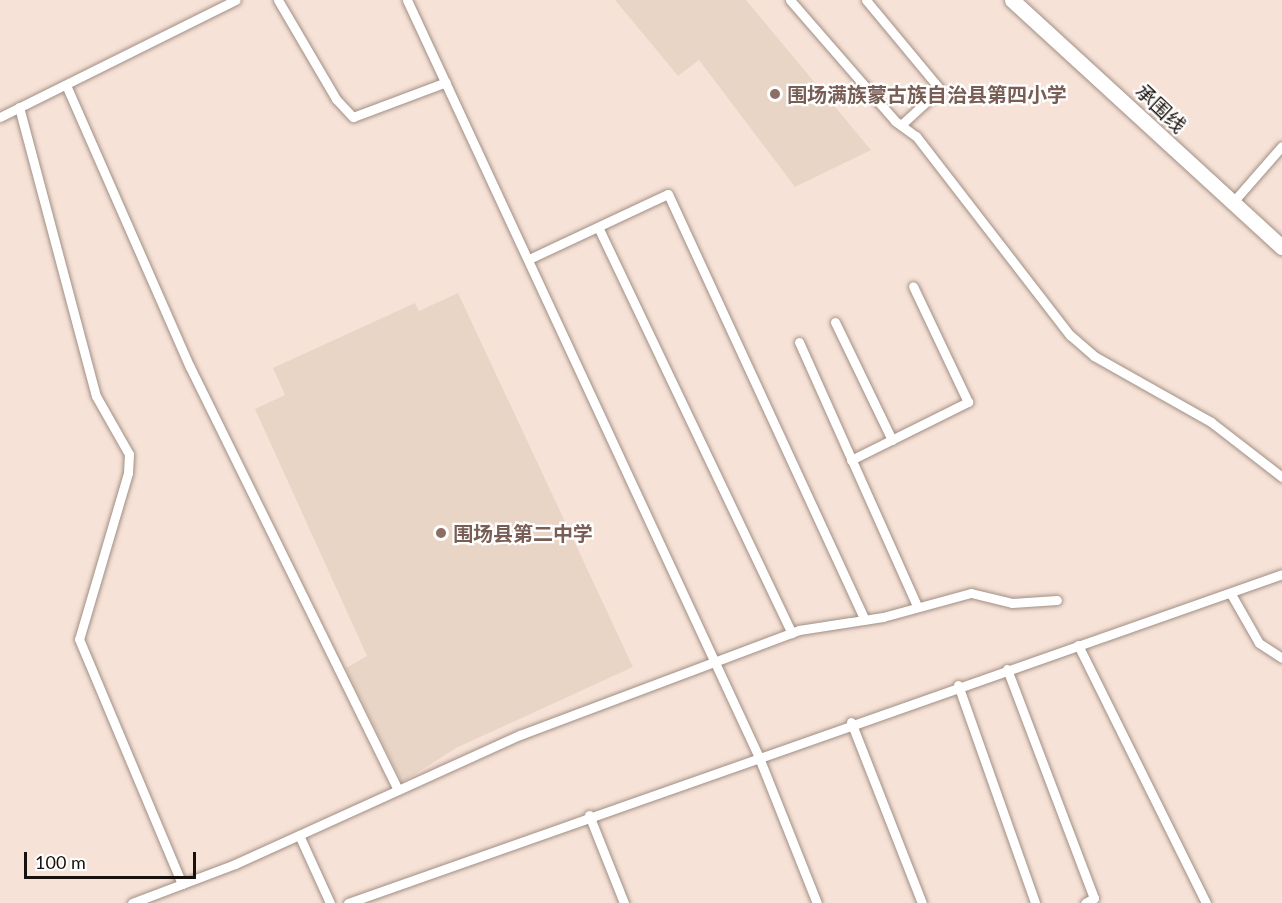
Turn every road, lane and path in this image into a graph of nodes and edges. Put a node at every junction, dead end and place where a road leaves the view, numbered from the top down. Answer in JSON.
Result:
{"nodes":[{"id":1,"x":237,"y":0,"type":"edge"},
{"id":2,"x":278,"y":0,"type":"edge"},
{"id":3,"x":408,"y":0,"type":"edge"},
{"id":4,"x":790,"y":0,"type":"edge"},
{"id":5,"x":866,"y":0,"type":"edge"},
{"id":6,"x":1012,"y":0,"type":"edge"},
{"id":7,"x":446,"y":82,"type":"junction"},
{"id":8,"x":66,"y":85,"type":"junction"},
{"id":9,"x":18,"y":108,"type":"junction"},
{"id":10,"x":0,"y":117,"type":"edge"},
{"id":11,"x":902,"y":126,"type":"junction"},
{"id":12,"x":1282,"y":146,"type":"edge"},
{"id":13,"x":1233,"y":202,"type":"junction"},
{"id":14,"x":598,"y":226,"type":"junction"},
{"id":15,"x":1282,"y":247,"type":"edge"},
{"id":16,"x":529,"y":259,"type":"junction"},
{"id":17,"x":913,"y":286,"type":"dead end"},
{"id":18,"x":835,"y":322,"type":"dead end"},
{"id":19,"x":799,"y":342,"type":"dead end"},
{"id":20,"x":892,"y":440,"type":"junction"},
{"id":21,"x":851,"y":460,"type":"junction"},
{"id":22,"x":1282,"y":477,"type":"edge"},
{"id":23,"x":1282,"y":574,"type":"edge"},
{"id":24,"x":1231,"y":594,"type":"junction"},
{"id":25,"x":1057,"y":600,"type":"dead end"},
{"id":26,"x":917,"y":606,"type":"junction"},
{"id":27,"x":865,"y":620,"type":"junction"},
{"id":28,"x":792,"y":633,"type":"junction"},
{"id":29,"x":1078,"y":645,"type":"junction"},
{"id":30,"x":1282,"y":658,"type":"edge"},
{"id":31,"x":714,"y":661,"type":"junction"},
{"id":32,"x":1007,"y":669,"type":"junction"},
{"id":33,"x":958,"y":685,"type":"junction"},
{"id":34,"x":851,"y":722,"type":"junction"},
{"id":35,"x":758,"y":755,"type":"junction"},
{"id":36,"x":398,"y":790,"type":"junction"},
{"id":37,"x":589,"y":815,"type":"junction"},
{"id":38,"x":298,"y":835,"type":"junction"},
{"id":39,"x":182,"y":884,"type":"junction"},
{"id":40,"x":132,"y":903,"type":"edge"},
{"id":41,"x":330,"y":903,"type":"edge"},
{"id":42,"x":348,"y":903,"type":"edge"},
{"id":43,"x":624,"y":903,"type":"edge"},
{"id":44,"x":817,"y":903,"type":"edge"},
{"id":45,"x":922,"y":903,"type":"edge"},
{"id":46,"x":1035,"y":903,"type":"edge"},
{"id":47,"x":1085,"y":903,"type":"edge"},
{"id":48,"x":1206,"y":903,"type":"edge"}],
"edges":[{"from":1,"to":8,"type":"street"},
{"from":2,"to":7,"type":"street"},
{"from":3,"to":7,"type":"street"},
{"from":4,"to":11,"type":"street"},
{"from":5,"to":11,"type":"street"},
{"from":6,"to":13,"type":"highway","name":"承围线"},
{"from":7,"to":16,"type":"street"},
{"from":8,"to":9,"type":"street"},
{"from":8,"to":36,"type":"street"},
{"from":9,"to":10,"type":"street"},
{"from":9,"to":39,"type":"street"},
{"from":11,"to":22,"type":"street"},
{"from":12,"to":13,"type":"street"},
{"from":13,"to":15,"type":"highway","name":"承围线"},
{"from":14,"to":16,"type":"street"},
{"from":14,"to":27,"type":"street"},
{"from":14,"to":28,"type":"street"},
{"from":16,"to":31,"type":"street"},
{"from":17,"to":20,"type":"street"},
{"from":18,"to":20,"type":"street"},
{"from":19,"to":21,"type":"street"},
{"from":20,"to":21,"type":"street"},
{"from":21,"to":26,"type":"street"},
{"from":23,"to":24,"type":"street"},
{"from":24,"to":29,"type":"street"},
{"from":24,"to":30,"type":"street"},
{"from":25,"to":26,"type":"street"},
{"from":26,"to":27,"type":"street"},
{"from":27,"to":28,"type":"street"},
{"from":28,"to":31,"type":"street"},
{"from":29,"to":32,"type":"street"},
{"from":29,"to":48,"type":"street"},
{"from":31,"to":35,"type":"street"},
{"from":31,"to":36,"type":"street"},
{"from":32,"to":33,"type":"street"},
{"from":32,"to":47,"type":"street"},
{"from":33,"to":34,"type":"street"},
{"from":33,"to":46,"type":"street"},
{"from":34,"to":35,"type":"street"},
{"from":34,"to":45,"type":"street"},
{"from":35,"to":37,"type":"street"},
{"from":35,"to":44,"type":"street"},
{"from":36,"to":38,"type":"street"},
{"from":37,"to":42,"type":"street"},
{"from":37,"to":43,"type":"street"},
{"from":38,"to":39,"type":"street"},
{"from":38,"to":41,"type":"street"},
{"from":39,"to":40,"type":"street"}]}
